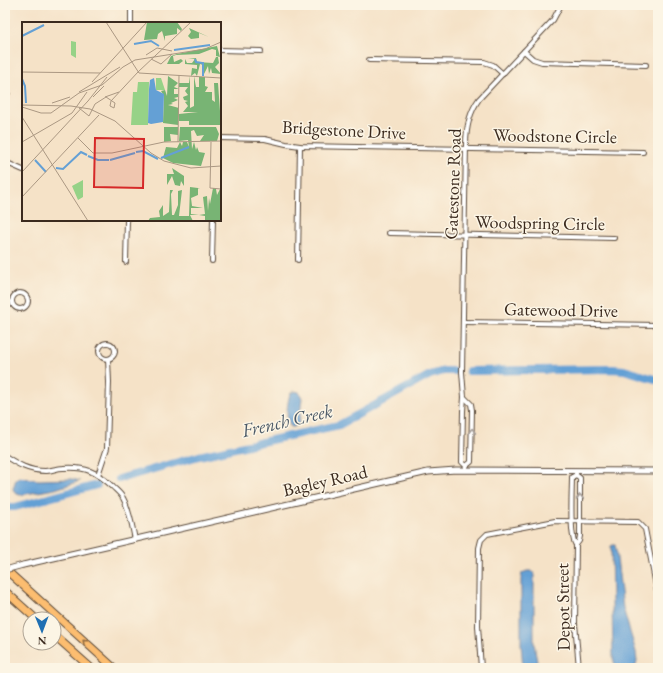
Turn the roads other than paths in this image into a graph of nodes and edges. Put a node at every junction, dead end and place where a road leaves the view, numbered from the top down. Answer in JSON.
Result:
{"nodes":[{"id":1,"x":131,"y":5,"type":"edge"},
{"id":2,"x":561,"y":5,"type":"edge"},
{"id":3,"x":131,"y":22,"type":"edge"},
{"id":4,"x":221,"y":50,"type":"edge"},
{"id":5,"x":261,"y":51,"type":"dead end"},
{"id":6,"x":524,"y":51,"type":"junction"},
{"id":7,"x":369,"y":60,"type":"dead end"},
{"id":8,"x":646,"y":65,"type":"dead end"},
{"id":9,"x":503,"y":74,"type":"junction"},
{"id":10,"x":5,"y":86,"type":"edge"},
{"id":11,"x":5,"y":99,"type":"edge"},
{"id":12,"x":221,"y":138,"type":"edge"},
{"id":13,"x":300,"y":146,"type":"junction"},
{"id":14,"x":466,"y":148,"type":"junction"},
{"id":15,"x":643,"y":152,"type":"dead end"},
{"id":16,"x":5,"y":162,"type":"edge"},
{"id":17,"x":22,"y":170,"type":"edge"},
{"id":18,"x":127,"y":221,"type":"edge"},
{"id":19,"x":213,"y":221,"type":"edge"},
{"id":20,"x":389,"y":234,"type":"dead end"},
{"id":21,"x":465,"y":235,"type":"junction"},
{"id":22,"x":614,"y":238,"type":"dead end"},
{"id":23,"x":298,"y":260,"type":"dead end"},
{"id":24,"x":126,"y":262,"type":"dead end"},
{"id":25,"x":212,"y":262,"type":"dead end"},
{"id":26,"x":5,"y":301,"type":"edge"},
{"id":27,"x":12,"y":301,"type":"junction"},
{"id":28,"x":463,"y":322,"type":"junction"},
{"id":29,"x":658,"y":325,"type":"edge"},
{"id":30,"x":108,"y":359,"type":"junction"},
{"id":31,"x":464,"y":397,"type":"junction"},
{"id":32,"x":5,"y":456,"type":"edge"},
{"id":33,"x":466,"y":468,"type":"junction"},
{"id":34,"x":658,"y":471,"type":"edge"},
{"id":35,"x":576,"y":473,"type":"junction"},
{"id":36,"x":98,"y":475,"type":"junction"},
{"id":37,"x":572,"y":520,"type":"junction"},
{"id":38,"x":580,"y":521,"type":"junction"},
{"id":39,"x":135,"y":540,"type":"junction"},
{"id":40,"x":576,"y":545,"type":"junction"},
{"id":41,"x":5,"y":569,"type":"edge"},
{"id":42,"x":5,"y":591,"type":"edge"},
{"id":43,"x":658,"y":596,"type":"edge"},
{"id":44,"x":27,"y":611,"type":"edge"},
{"id":45,"x":62,"y":642,"type":"edge"},
{"id":46,"x":91,"y":668,"type":"edge"},
{"id":47,"x":114,"y":668,"type":"edge"},
{"id":48,"x":481,"y":668,"type":"edge"},
{"id":49,"x":579,"y":668,"type":"edge"}],
"edges":[{"from":1,"to":3,"type":"street"},
{"from":2,"to":6,"type":"street","name":"Gatestone Road"},
{"from":4,"to":5,"type":"street"},
{"from":6,"to":8,"type":"street"},
{"from":6,"to":9,"type":"street","name":"Gatestone Road"},
{"from":7,"to":9,"type":"street"},
{"from":9,"to":14,"type":"street","name":"Gatestone Road"},
{"from":10,"to":11,"type":"street"},
{"from":12,"to":13,"type":"street","name":"Bridgestone Drive"},
{"from":13,"to":14,"type":"street","name":"Bridgestone Drive"},
{"from":13,"to":23,"type":"street"},
{"from":14,"to":15,"type":"street","name":"Woodstone Circle"},
{"from":14,"to":21,"type":"street","name":"Gatestone Road"},
{"from":16,"to":17,"type":"street"},
{"from":18,"to":24,"type":"street"},
{"from":19,"to":25,"type":"street"},
{"from":20,"to":21,"type":"street","name":"Woodspring Circle"},
{"from":21,"to":22,"type":"street","name":"Woodspring Circle"},
{"from":21,"to":28,"type":"street","name":"Gatestone Road"},
{"from":26,"to":27,"type":"street"},
{"from":27,"to":27,"type":"street"},
{"from":28,"to":29,"type":"street","name":"Gatewood Drive"},
{"from":28,"to":31,"type":"street","name":"Gatestone Road"},
{"from":30,"to":30,"type":"street"},
{"from":30,"to":36,"type":"street"},
{"from":31,"to":33,"type":"street","name":"Gatestone Road"},
{"from":33,"to":31,"type":"street","name":"Gatestone Road","one_way":true},
{"from":32,"to":36,"type":"street"},
{"from":33,"to":35,"type":"street","name":"Bagley Road"},
{"from":33,"to":39,"type":"street","name":"Bagley Road"},
{"from":34,"to":35,"type":"street","name":"Bagley Road"},
{"from":35,"to":37,"type":"street","name":"Depot Street"},
{"from":38,"to":35,"type":"street","name":"Depot Street","one_way":true},
{"from":36,"to":39,"type":"street"},
{"from":37,"to":38,"type":"street"},
{"from":37,"to":40,"type":"street","name":"Depot Street"},
{"from":37,"to":48,"type":"street"},
{"from":38,"to":40,"type":"street","name":"Depot Street"},
{"from":38,"to":43,"type":"street"},
{"from":39,"to":41,"type":"street","name":"Bagley Road","bridge":true},
{"from":40,"to":49,"type":"street","name":"Depot Street"},
{"from":47,"to":41,"type":"highway","one_way":true},
{"from":42,"to":44,"type":"highway"},
{"from":45,"to":46,"type":"highway"}]}
